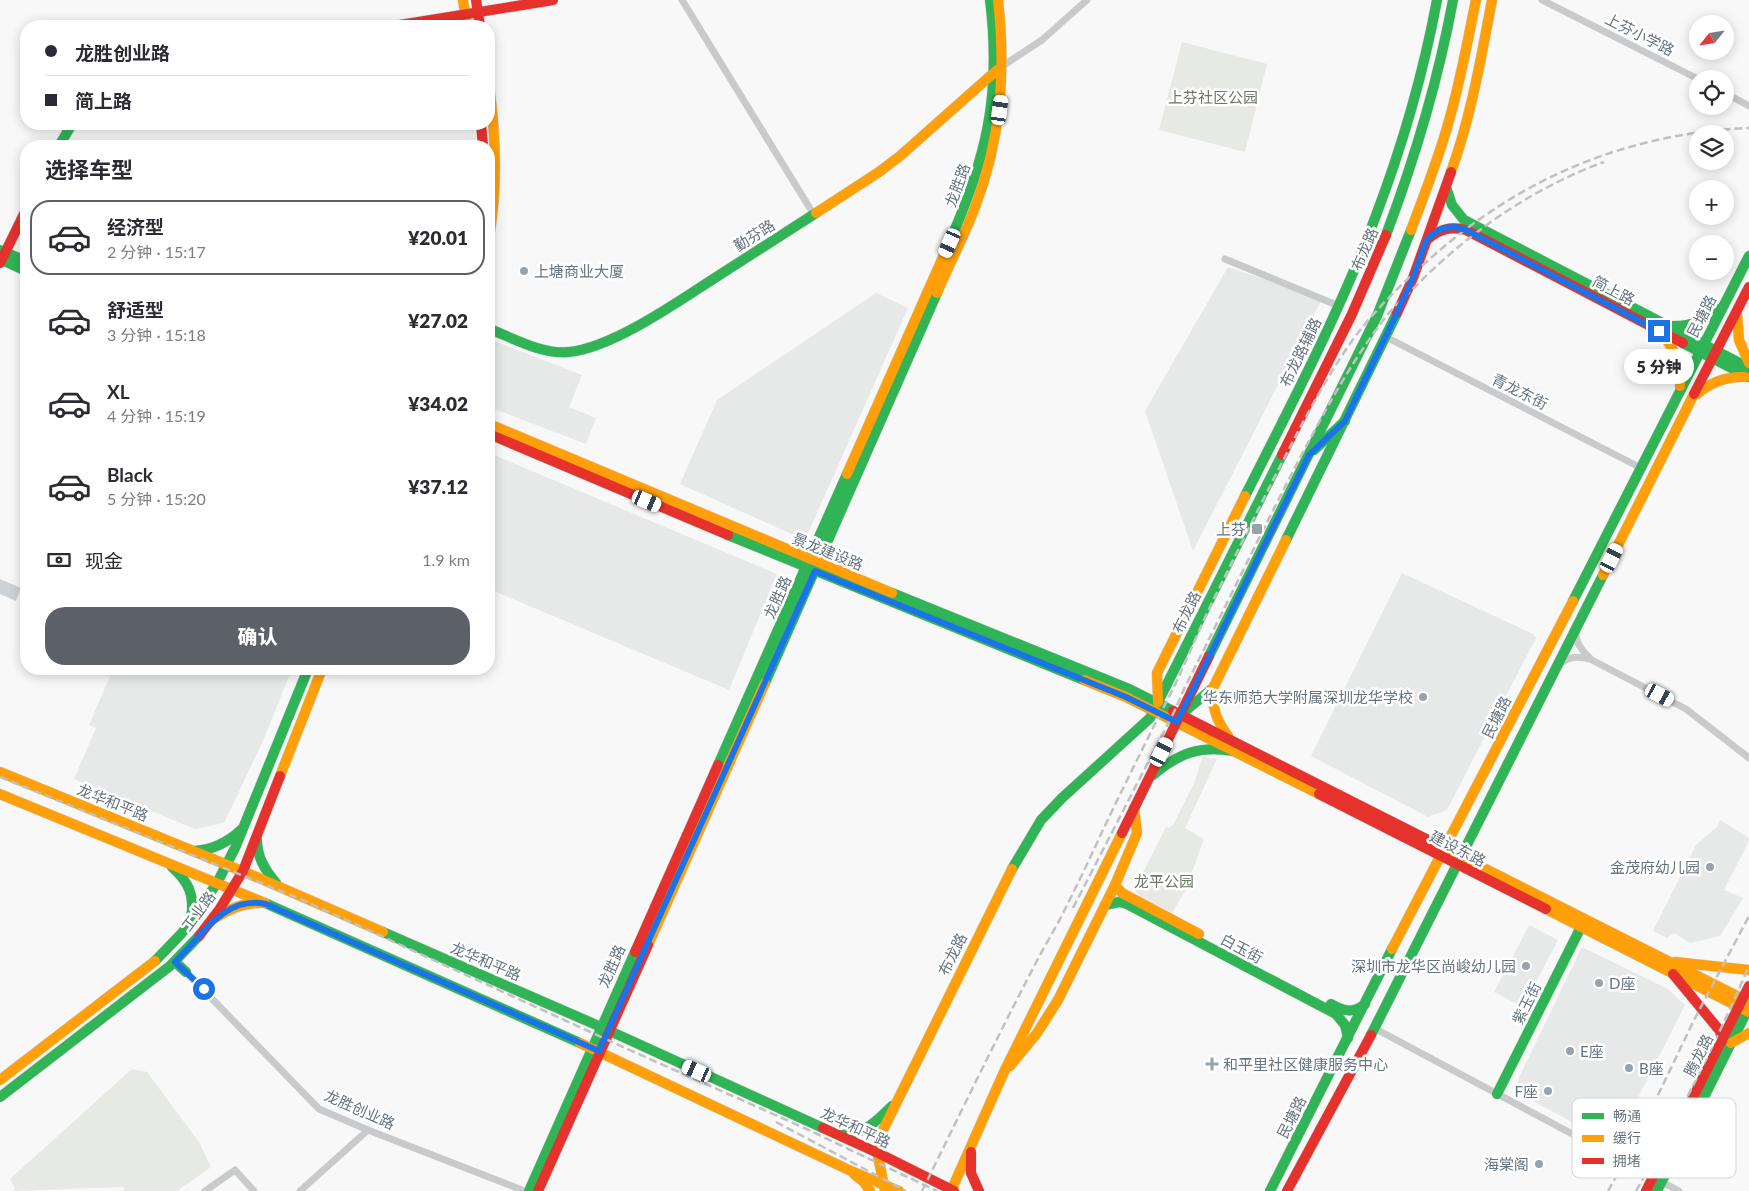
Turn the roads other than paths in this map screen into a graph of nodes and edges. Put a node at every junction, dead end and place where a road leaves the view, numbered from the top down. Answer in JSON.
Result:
{"nodes":[{"id":1,"x":463,"y":0,"type":"edge"},
{"id":2,"x":476,"y":0,"type":"edge"},
{"id":3,"x":553,"y":0,"type":"edge"},
{"id":4,"x":682,"y":0,"type":"edge"},
{"id":5,"x":990,"y":0,"type":"edge"},
{"id":6,"x":998,"y":0,"type":"edge"},
{"id":7,"x":1087,"y":0,"type":"edge"},
{"id":8,"x":1437,"y":0,"type":"edge"},
{"id":9,"x":1453,"y":0,"type":"edge"},
{"id":10,"x":1476,"y":0,"type":"edge"},
{"id":11,"x":1492,"y":0,"type":"edge"},
{"id":12,"x":1542,"y":0,"type":"edge"},
{"id":13,"x":478,"y":12,"type":"junction"},
{"id":14,"x":466,"y":15,"type":"junction"},
{"id":15,"x":433,"y":20,"type":"edge"},
{"id":16,"x":466,"y":20,"type":"edge"},
{"id":17,"x":479,"y":20,"type":"edge"},
{"id":18,"x":999,"y":68,"type":"junction"},
{"id":19,"x":1689,"y":74,"type":"edge"},
{"id":20,"x":1734,"y":98,"type":"edge"},
{"id":21,"x":1749,"y":106,"type":"edge"},
{"id":22,"x":495,"y":142,"type":"edge"},
{"id":23,"x":495,"y":185,"type":"edge"},
{"id":24,"x":1446,"y":187,"type":"junction"},
{"id":25,"x":814,"y":215,"type":"junction"},
{"id":26,"x":20,"y":221,"type":"edge"},
{"id":27,"x":1468,"y":226,"type":"junction"},
{"id":28,"x":1426,"y":241,"type":"junction"},
{"id":29,"x":1749,"y":256,"type":"edge"},
{"id":30,"x":1,"y":257,"type":"edge"},
{"id":31,"x":1225,"y":259,"type":"dead end"},
{"id":32,"x":20,"y":260,"type":"edge"},
{"id":33,"x":20,"y":268,"type":"edge"},
{"id":34,"x":1749,"y":287,"type":"edge"},
{"id":35,"x":1724,"y":303,"type":"junction"},
{"id":36,"x":1339,"y":306,"type":"junction"},
{"id":37,"x":1738,"y":309,"type":"junction"},
{"id":38,"x":1662,"y":328,"type":"junction"},
{"id":39,"x":495,"y":331,"type":"edge"},
{"id":40,"x":1386,"y":337,"type":"junction"},
{"id":41,"x":1701,"y":348,"type":"junction"},
{"id":42,"x":1714,"y":355,"type":"junction"},
{"id":43,"x":1749,"y":363,"type":"edge"},
{"id":44,"x":1749,"y":368,"type":"edge"},
{"id":45,"x":1749,"y":378,"type":"edge"},
{"id":46,"x":1679,"y":393,"type":"junction"},
{"id":47,"x":1691,"y":401,"type":"junction"},
{"id":48,"x":1345,"y":421,"type":"junction"},
{"id":49,"x":495,"y":427,"type":"edge"},
{"id":50,"x":495,"y":436,"type":"edge"},
{"id":51,"x":1309,"y":455,"type":"junction"},
{"id":52,"x":1640,"y":468,"type":"junction"},
{"id":53,"x":812,"y":566,"type":"junction"},
{"id":54,"x":1577,"y":625,"type":"junction"},
{"id":55,"x":1590,"y":659,"type":"junction"},
{"id":56,"x":1555,"y":668,"type":"junction"},
{"id":57,"x":306,"y":675,"type":"edge"},
{"id":58,"x":320,"y":675,"type":"edge"},
{"id":59,"x":1212,"y":688,"type":"junction"},
{"id":60,"x":1156,"y":707,"type":"junction"},
{"id":61,"x":1179,"y":718,"type":"junction"},
{"id":62,"x":1233,"y":746,"type":"junction"},
{"id":63,"x":1749,"y":758,"type":"edge"},
{"id":64,"x":0,"y":770,"type":"edge"},
{"id":65,"x":1148,"y":780,"type":"junction"},
{"id":66,"x":0,"y":794,"type":"edge"},
{"id":67,"x":1134,"y":808,"type":"junction"},
{"id":68,"x":245,"y":824,"type":"junction"},
{"id":69,"x":258,"y":834,"type":"junction"},
{"id":70,"x":194,"y":851,"type":"junction"},
{"id":71,"x":1442,"y":852,"type":"junction"},
{"id":72,"x":1459,"y":860,"type":"junction"},
{"id":73,"x":165,"y":861,"type":"junction"},
{"id":74,"x":226,"y":865,"type":"junction"},
{"id":75,"x":243,"y":871,"type":"junction"},
{"id":76,"x":217,"y":883,"type":"junction"},
{"id":77,"x":1115,"y":885,"type":"junction"},
{"id":78,"x":281,"y":888,"type":"junction"},
{"id":79,"x":232,"y":889,"type":"junction"},
{"id":80,"x":266,"y":904,"type":"junction"},
{"id":81,"x":1105,"y":905,"type":"junction"},
{"id":82,"x":208,"y":924,"type":"junction"},
{"id":83,"x":1581,"y":927,"type":"junction"},
{"id":84,"x":186,"y":928,"type":"junction"},
{"id":85,"x":175,"y":962,"type":"junction"},
{"id":86,"x":1669,"y":966,"type":"junction"},
{"id":87,"x":1749,"y":970,"type":"edge"},
{"id":88,"x":186,"y":972,"type":"joint"},
{"id":89,"x":1749,"y":986,"type":"edge"},
{"id":90,"x":1366,"y":1004,"type":"junction"},
{"id":91,"x":1746,"y":1006,"type":"edge"},
{"id":92,"x":1374,"y":1028,"type":"junction"},
{"id":93,"x":605,"y":1029,"type":"junction"},
{"id":94,"x":1749,"y":1032,"type":"edge"},
{"id":95,"x":1348,"y":1040,"type":"junction"},
{"id":96,"x":1726,"y":1043,"type":"junction"},
{"id":97,"x":595,"y":1050,"type":"junction"},
{"id":98,"x":1004,"y":1072,"type":"junction"},
{"id":99,"x":0,"y":1080,"type":"edge"},
{"id":100,"x":1497,"y":1094,"type":"junction"},
{"id":101,"x":0,"y":1097,"type":"edge"},
{"id":102,"x":1699,"y":1098,"type":"edge"},
{"id":103,"x":897,"y":1101,"type":"junction"},
{"id":104,"x":368,"y":1130,"type":"junction"},
{"id":105,"x":839,"y":1135,"type":"junction"},
{"id":106,"x":1572,"y":1136,"type":"edge"},
{"id":107,"x":971,"y":1148,"type":"junction"},
{"id":108,"x":878,"y":1153,"type":"junction"},
{"id":109,"x":849,"y":1170,"type":"junction"},
{"id":110,"x":1657,"y":1183,"type":"edge"},
{"id":111,"x":884,"y":1187,"type":"edge"},
{"id":112,"x":205,"y":1191,"type":"edge"},
{"id":113,"x":254,"y":1191,"type":"edge"},
{"id":114,"x":300,"y":1191,"type":"edge"},
{"id":115,"x":525,"y":1191,"type":"edge"},
{"id":116,"x":538,"y":1191,"type":"edge"},
{"id":117,"x":870,"y":1191,"type":"edge"},
{"id":118,"x":898,"y":1191,"type":"edge"},
{"id":119,"x":952,"y":1191,"type":"edge"},
{"id":120,"x":979,"y":1191,"type":"edge"},
{"id":121,"x":1270,"y":1191,"type":"edge"},
{"id":122,"x":1287,"y":1191,"type":"edge"},
{"id":123,"x":1646,"y":1191,"type":"edge"},
{"id":124,"x":1679,"y":1191,"type":"edge"}],
"edges":[{"from":1,"to":14,"type":"main road"},
{"from":2,"to":13,"type":"main road"},
{"from":3,"to":13,"type":"main road"},
{"from":4,"to":25,"type":"street"},
{"from":5,"to":18,"type":"main road","name":"龙胜路"},
{"from":6,"to":18,"type":"main road","name":"龙胜路"},
{"from":7,"to":18,"type":"street"},
{"from":8,"to":36,"type":"main road","name":"布龙路辅路"},
{"from":9,"to":60,"type":"main road","name":"布龙路"},
{"from":10,"to":51,"type":"main road"},
{"from":11,"to":24,"type":"main road"},
{"from":12,"to":19,"type":"street","name":"上芬小学路"},
{"from":13,"to":14,"type":"main road"},
{"from":13,"to":17,"type":"main road"},
{"from":14,"to":15,"type":"main road"},
{"from":14,"to":16,"type":"main road"},
{"from":18,"to":25,"type":"main road","name":"勤芬路"},
{"from":18,"to":53,"type":"main road","name":"龙胜路"},
{"from":20,"to":21,"type":"street"},
{"from":22,"to":23,"type":"main road"},
{"from":24,"to":27,"type":"main road"},
{"from":24,"to":28,"type":"main road"},
{"from":25,"to":39,"type":"main road","name":"勤芬路"},
{"from":26,"to":30,"type":"main road"},
{"from":27,"to":28,"type":"main road"},
{"from":27,"to":38,"type":"main road","name":"简上路"},
{"from":28,"to":40,"type":"main road"},
{"from":29,"to":35,"type":"main road","name":"民塘路"},
{"from":30,"to":32,"type":"main road"},
{"from":30,"to":33,"type":"main road"},
{"from":31,"to":36,"type":"street"},
{"from":34,"to":37,"type":"main road","name":"民塘路"},
{"from":35,"to":38,"type":"main road"},
{"from":35,"to":41,"type":"main road","name":"民塘路"},
{"from":36,"to":60,"type":"main road","name":"布龙路辅路"},
{"from":37,"to":42,"type":"main road","name":"民塘路"},
{"from":37,"to":43,"type":"main road"},
{"from":38,"to":41,"type":"main road","name":"简上路"},
{"from":38,"to":46,"type":"main road"},
{"from":40,"to":48,"type":"main road"},
{"from":40,"to":52,"type":"street","name":"青龙东街"},
{"from":41,"to":42,"type":"main road","name":"简上路"},
{"from":41,"to":46,"type":"main road","name":"民塘路"},
{"from":42,"to":44,"type":"main road","name":"简上路"},
{"from":42,"to":45,"type":"main road","name":"简上路"},
{"from":42,"to":47,"type":"main road","name":"民塘路"},
{"from":45,"to":47,"type":"main road"},
{"from":46,"to":52,"type":"main road","name":"民塘路"},
{"from":47,"to":54,"type":"main road","name":"民塘路"},
{"from":48,"to":51,"type":"main road"},
{"from":48,"to":59,"type":"main road"},
{"from":49,"to":53,"type":"main road","name":"景龙建设路"},
{"from":50,"to":53,"type":"main road","name":"景龙建设路"},
{"from":51,"to":61,"type":"main road"},
{"from":52,"to":71,"type":"main road","name":"民塘路"},
{"from":53,"to":60,"type":"main road","name":"景龙建设路"},
{"from":53,"to":93,"type":"main road","name":"龙胜路"},
{"from":54,"to":55,"type":"street"},
{"from":54,"to":56,"type":"main road","name":"民塘路"},
{"from":55,"to":56,"type":"street"},
{"from":55,"to":63,"type":"street"},
{"from":56,"to":72,"type":"main road","name":"民塘路"},
{"from":57,"to":68,"type":"main road","name":"工业路"},
{"from":58,"to":69,"type":"main road","name":"工业路"},
{"from":59,"to":61,"type":"main road"},
{"from":59,"to":62,"type":"main road"},
{"from":60,"to":61,"type":"main road","name":"建设东路"},
{"from":60,"to":103,"type":"main road","name":"布龙路"},
{"from":61,"to":62,"type":"main road","name":"建设东路"},
{"from":61,"to":65,"type":"main road"},
{"from":62,"to":65,"type":"main road"},
{"from":62,"to":71,"type":"main road","name":"建设东路"},
{"from":64,"to":70,"type":"main road","name":"龙华和平路"},
{"from":65,"to":67,"type":"main road"},
{"from":66,"to":73,"type":"main road"},
{"from":67,"to":77,"type":"main road"},
{"from":67,"to":98,"type":"main road"},
{"from":68,"to":70,"type":"main road"},
{"from":68,"to":74,"type":"main road","name":"工业路"},
{"from":69,"to":75,"type":"main road","name":"工业路"},
{"from":69,"to":78,"type":"main road"},
{"from":70,"to":74,"type":"main road","name":"龙华和平路"},
{"from":71,"to":72,"type":"main road","name":"建设东路"},
{"from":71,"to":90,"type":"main road","name":"民塘路"},
{"from":72,"to":83,"type":"main road","name":"建设东路"},
{"from":72,"to":86,"type":"main road","name":"建设东路"},
{"from":72,"to":92,"type":"main road","name":"民塘路"},
{"from":73,"to":76,"type":"main road"},
{"from":73,"to":84,"type":"main road"},
{"from":74,"to":75,"type":"main road","name":"龙华和平路"},
{"from":74,"to":76,"type":"main road","name":"工业路"},
{"from":75,"to":78,"type":"main road","name":"龙华和平路"},
{"from":75,"to":79,"type":"main road","name":"工业路"},
{"from":76,"to":79,"type":"main road"},
{"from":76,"to":84,"type":"main road","name":"工业路"},
{"from":77,"to":81,"type":"main road"},
{"from":77,"to":90,"type":"main road","name":"白玉街"},
{"from":78,"to":93,"type":"main road","name":"龙华和平路"},
{"from":79,"to":80,"type":"main road"},
{"from":79,"to":82,"type":"main road","name":"工业路"},
{"from":80,"to":82,"type":"main road"},
{"from":80,"to":97,"type":"main road"},
{"from":81,"to":95,"type":"main road","name":"白玉街"},
{"from":81,"to":98,"type":"main road"},
{"from":82,"to":85,"type":"main road","name":"工业路"},
{"from":83,"to":86,"type":"main road","name":"建设东路"},
{"from":83,"to":100,"type":"main road","name":"紫玉街"},
{"from":84,"to":99,"type":"main road","name":"工业路"},
{"from":85,"to":88,"type":"main road","name":"龙胜创业路"},
{"from":85,"to":101,"type":"main road","name":"工业路"},
{"from":86,"to":87,"type":"main road"},
{"from":86,"to":91,"type":"main road","name":"建设东路"},
{"from":86,"to":96,"type":"main road"},
{"from":88,"to":104,"type":"street","name":"龙胜创业路"},
{"from":89,"to":91,"type":"main road","name":"腾龙路"},
{"from":90,"to":95,"type":"main road","name":"民塘路"},
{"from":91,"to":96,"type":"main road","name":"腾龙路"},
{"from":92,"to":100,"type":"street"},
{"from":92,"to":122,"type":"main road","name":"民塘路"},
{"from":93,"to":97,"type":"main road","name":"龙胜路"},
{"from":93,"to":105,"type":"main road","name":"龙华和平路"},
{"from":94,"to":96,"type":"main road"},
{"from":95,"to":121,"type":"main road","name":"民塘路"},
{"from":96,"to":102,"type":"main road","name":"腾龙路"},
{"from":97,"to":109,"type":"main road"},
{"from":97,"to":115,"type":"main road","name":"龙胜路"},
{"from":97,"to":116,"type":"main road","name":"龙胜路"},
{"from":98,"to":107,"type":"main road"},
{"from":100,"to":106,"type":"street"},
{"from":103,"to":105,"type":"main road"},
{"from":103,"to":108,"type":"main road","name":"布龙路"},
{"from":104,"to":114,"type":"street"},
{"from":104,"to":115,"type":"street","name":"龙胜创业路"},
{"from":105,"to":108,"type":"main road","name":"龙华和平路"},
{"from":107,"to":119,"type":"main road"},
{"from":107,"to":120,"type":"main road"},
{"from":108,"to":111,"type":"main road","name":"布龙路"},
{"from":108,"to":119,"type":"main road","name":"龙华和平路"},
{"from":109,"to":111,"type":"main road"},
{"from":109,"to":117,"type":"main road"},
{"from":110,"to":123,"type":"main road","name":"腾龙路"},
{"from":110,"to":124,"type":"street"},
{"from":111,"to":118,"type":"main road"},
{"from":112,"to":113,"type":"street"}]}
